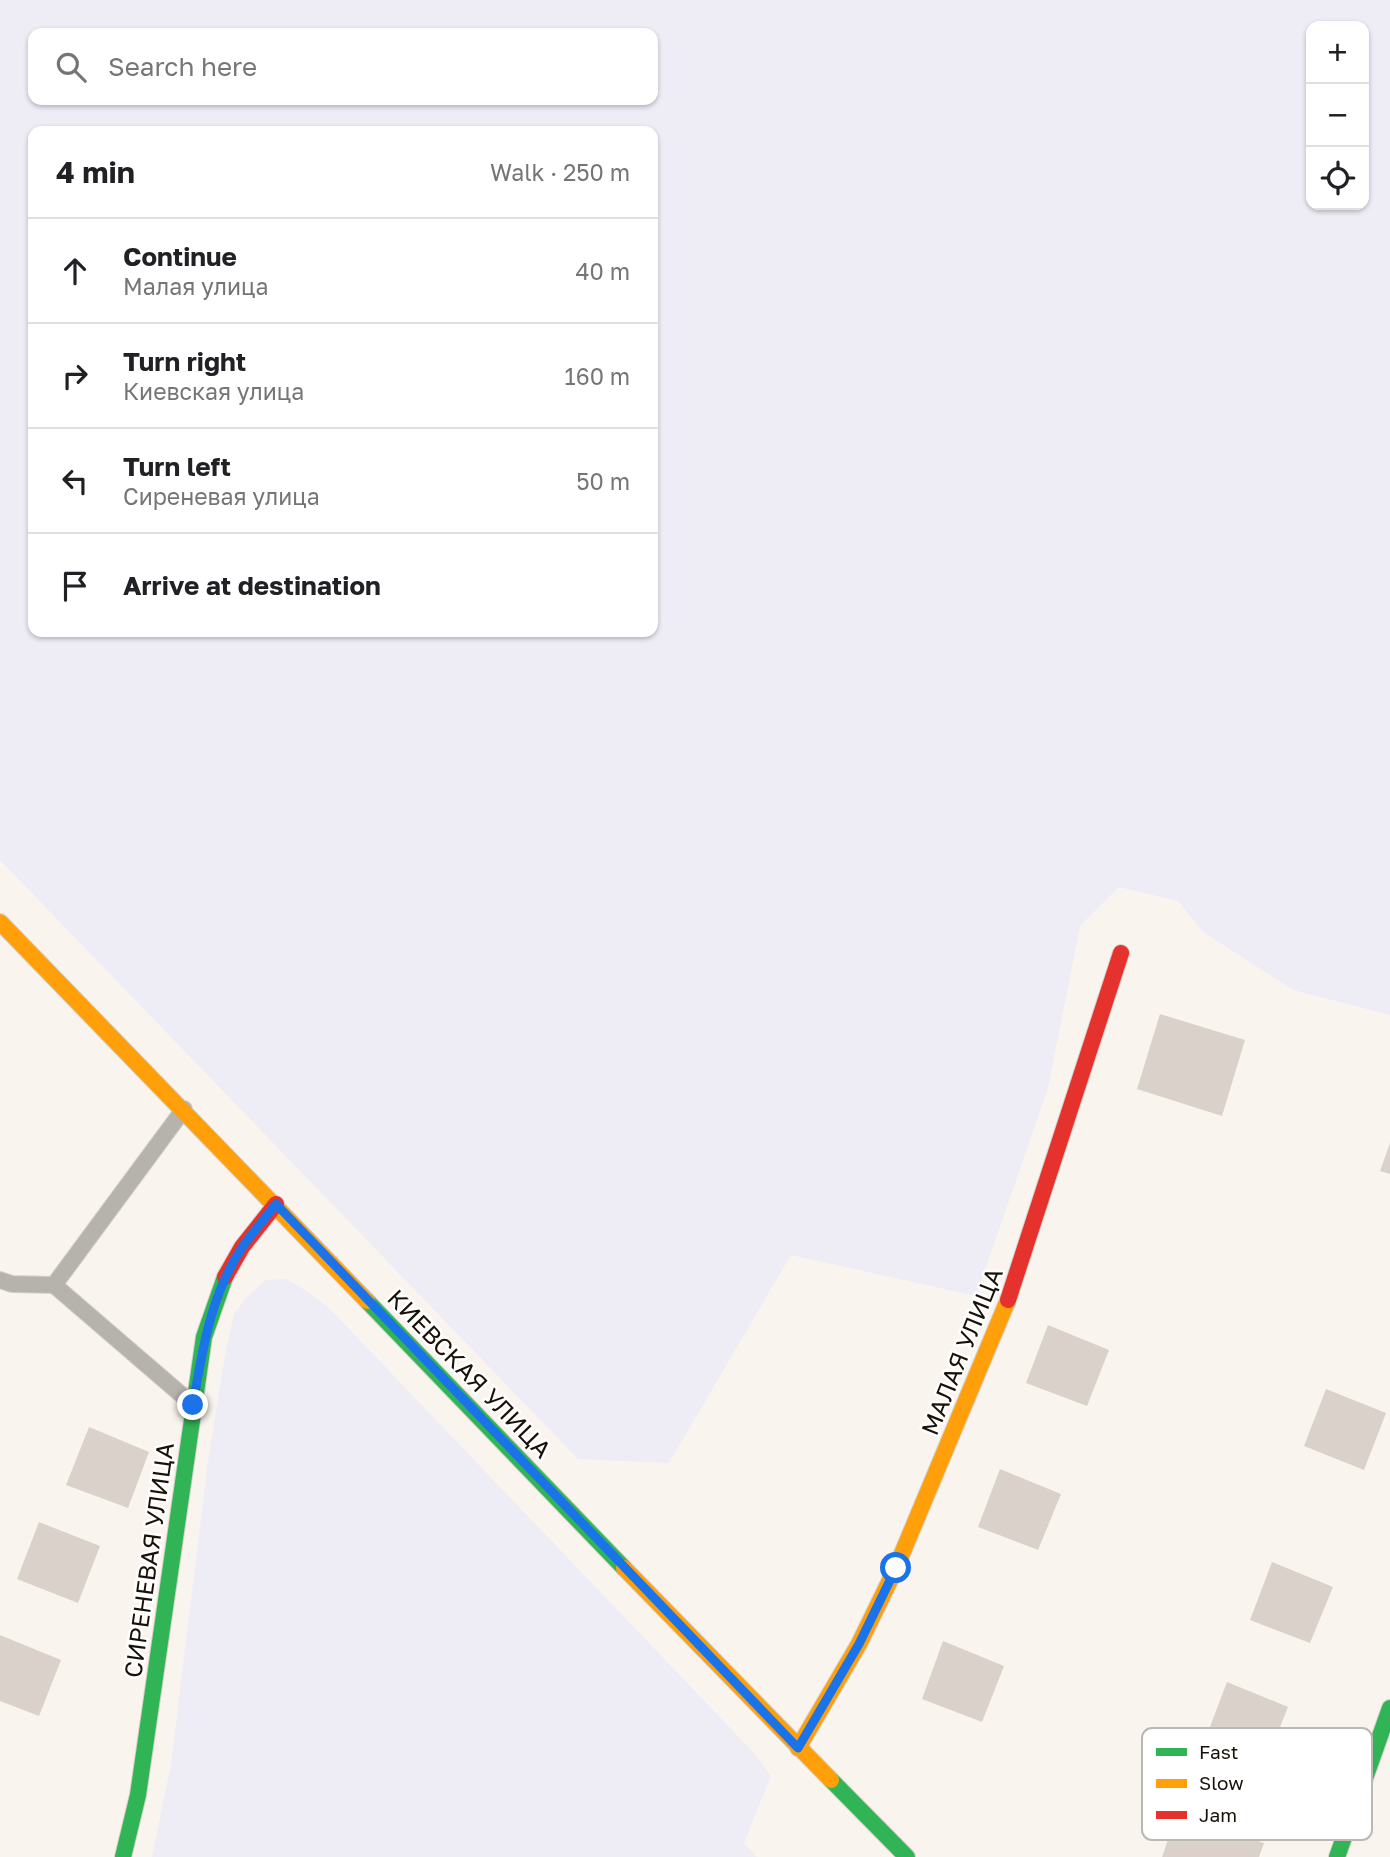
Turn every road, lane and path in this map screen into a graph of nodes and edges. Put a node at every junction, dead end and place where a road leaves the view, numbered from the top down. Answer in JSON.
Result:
{"nodes":[{"id":1,"x":0,"y":922,"type":"edge"},
{"id":2,"x":1121,"y":953,"type":"dead end"},
{"id":3,"x":184,"y":1110,"type":"junction"},
{"id":4,"x":276,"y":1204,"type":"junction"},
{"id":5,"x":0,"y":1280,"type":"edge"},
{"id":6,"x":54,"y":1285,"type":"junction"},
{"id":7,"x":193,"y":1405,"type":"junction"},
{"id":8,"x":1390,"y":1708,"type":"edge"},
{"id":9,"x":798,"y":1748,"type":"junction"},
{"id":10,"x":1372,"y":1759,"type":"edge"},
{"id":11,"x":1343,"y":1840,"type":"edge"},
{"id":12,"x":123,"y":1857,"type":"edge"},
{"id":13,"x":907,"y":1857,"type":"edge"},
{"id":14,"x":1337,"y":1857,"type":"edge"}],
"edges":[{"from":1,"to":3,"type":"street","name":"КИЕВСКАЯ УЛИЦА"},
{"from":2,"to":9,"type":"street","name":"МАЛАЯ УЛИЦА"},
{"from":3,"to":4,"type":"street","name":"КИЕВСКАЯ УЛИЦА"},
{"from":3,"to":6,"type":"lane"},
{"from":4,"to":7,"type":"street","name":"СИРЕНЕВАЯ УЛИЦА"},
{"from":4,"to":9,"type":"street","name":"КИЕВСКАЯ УЛИЦА"},
{"from":5,"to":6,"type":"lane"},
{"from":6,"to":7,"type":"lane"},
{"from":7,"to":12,"type":"street","name":"СИРЕНЕВАЯ УЛИЦА"},
{"from":8,"to":10,"type":"street"},
{"from":9,"to":13,"type":"street","name":"КИЕВСКАЯ УЛИЦА"},
{"from":11,"to":14,"type":"street"}]}
